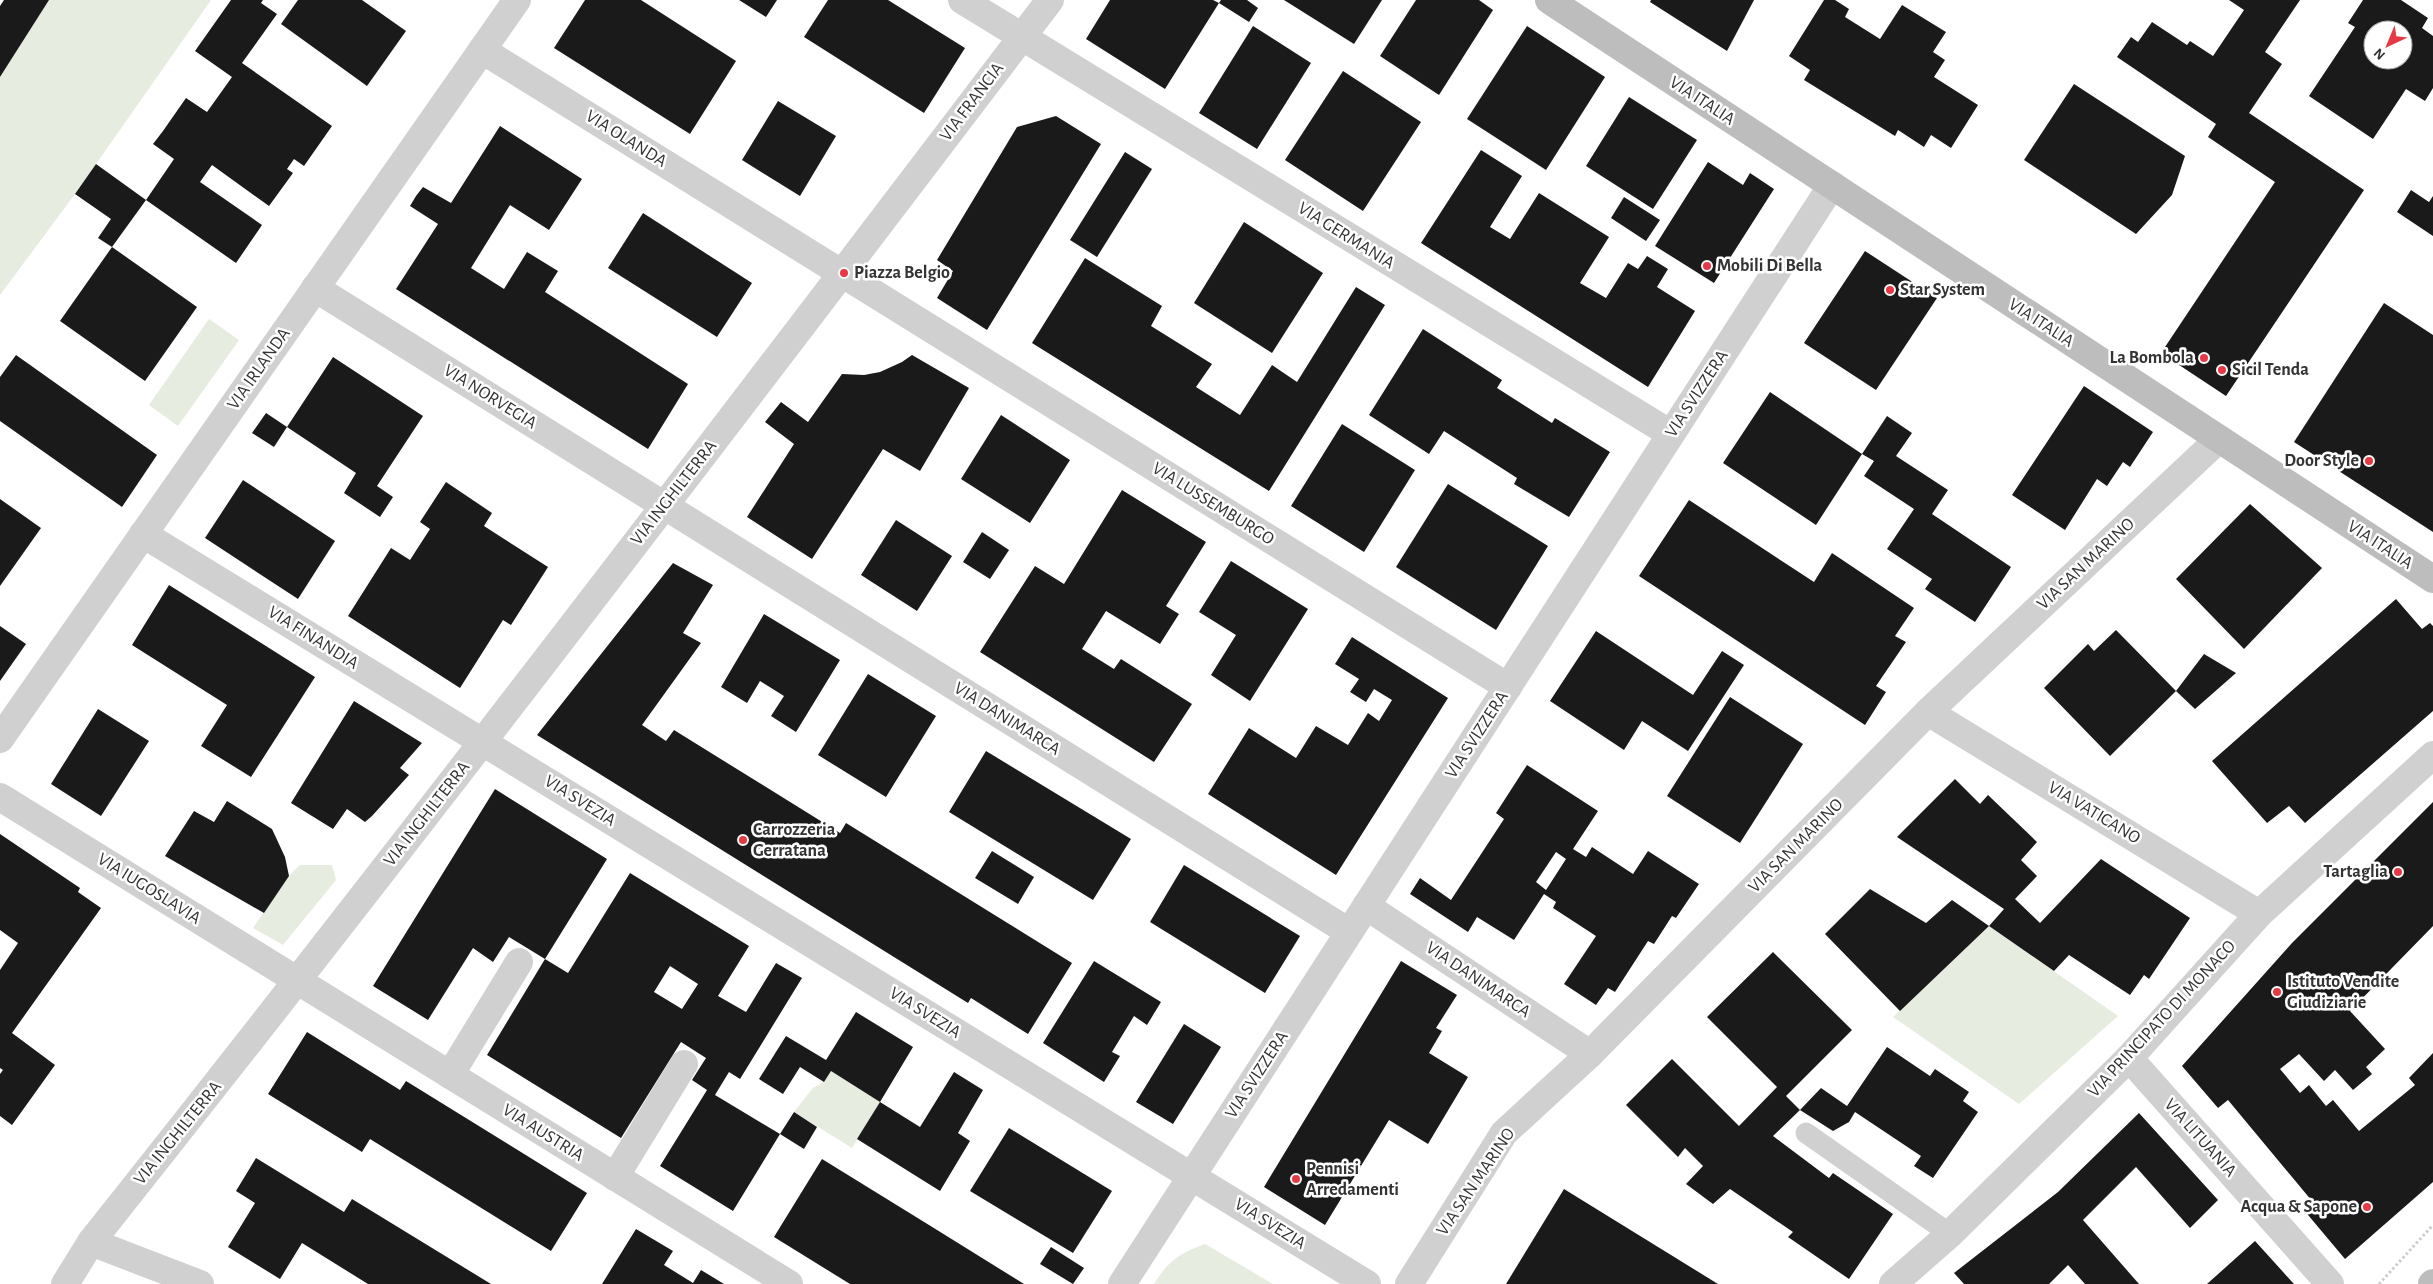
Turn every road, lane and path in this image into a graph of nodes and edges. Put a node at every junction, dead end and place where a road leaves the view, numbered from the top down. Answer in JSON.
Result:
{"nodes":[{"id":1,"x":517,"y":0,"type":"edge"},
{"id":2,"x":962,"y":0,"type":"edge"},
{"id":3,"x":1050,"y":0,"type":"edge"},
{"id":4,"x":1549,"y":0,"type":"edge"},
{"id":5,"x":1022,"y":37,"type":"junction"},
{"id":6,"x":482,"y":50,"type":"junction"},
{"id":7,"x":1832,"y":185,"type":"junction"},
{"id":8,"x":842,"y":274,"type":"junction"},
{"id":9,"x":316,"y":288,"type":"junction"},
{"id":10,"x":1671,"y":434,"type":"junction"},
{"id":11,"x":2219,"y":439,"type":"junction"},
{"id":12,"x":664,"y":506,"type":"junction"},
{"id":13,"x":144,"y":534,"type":"junction"},
{"id":14,"x":2433,"y":579,"type":"edge"},
{"id":15,"x":1508,"y":687,"type":"junction"},
{"id":16,"x":1928,"y":712,"type":"junction"},
{"id":17,"x":0,"y":739,"type":"edge"},
{"id":18,"x":483,"y":742,"type":"junction"},
{"id":19,"x":2433,"y":756,"type":"edge"},
{"id":20,"x":0,"y":797,"type":"edge"},
{"id":21,"x":1366,"y":906,"type":"junction"},
{"id":22,"x":2259,"y":914,"type":"junction"},
{"id":23,"x":1349,"y":932,"type":"junction"},
{"id":24,"x":519,"y":962,"type":"dead end"},
{"id":25,"x":298,"y":981,"type":"junction"},
{"id":26,"x":1590,"y":1054,"type":"junction"},
{"id":27,"x":2129,"y":1058,"type":"junction"},
{"id":28,"x":684,"y":1064,"type":"dead end"},
{"id":29,"x":450,"y":1075,"type":"junction"},
{"id":30,"x":1806,"y":1134,"type":"dead end"},
{"id":31,"x":1192,"y":1176,"type":"junction"},
{"id":32,"x":615,"y":1177,"type":"junction"},
{"id":33,"x":2433,"y":1225,"type":"edge"},
{"id":34,"x":1950,"y":1234,"type":"junction"},
{"id":35,"x":91,"y":1242,"type":"junction"},
{"id":36,"x":65,"y":1284,"type":"edge"},
{"id":37,"x":200,"y":1284,"type":"edge"},
{"id":38,"x":789,"y":1284,"type":"edge"},
{"id":39,"x":1122,"y":1284,"type":"edge"},
{"id":40,"x":1367,"y":1284,"type":"edge"},
{"id":41,"x":1409,"y":1284,"type":"edge"},
{"id":42,"x":1893,"y":1284,"type":"edge"},
{"id":43,"x":2330,"y":1284,"type":"edge"},
{"id":44,"x":2379,"y":1284,"type":"edge"}],
"edges":[{"from":1,"to":6,"type":"street","name":"VIA IRLANDA"},
{"from":2,"to":5,"type":"street","name":"VIA GERMANIA"},
{"from":3,"to":5,"type":"street","name":"VIA FRANCIA"},
{"from":4,"to":7,"type":"street","name":"VIA ITALIA"},
{"from":5,"to":8,"type":"street","name":"VIA FRANCIA"},
{"from":5,"to":10,"type":"street","name":"VIA GERMANIA"},
{"from":6,"to":8,"type":"street","name":"VIA OLANDA"},
{"from":6,"to":9,"type":"street","name":"VIA IRLANDA"},
{"from":7,"to":10,"type":"street","name":"VIA SVIZZERA"},
{"from":7,"to":11,"type":"street","name":"VIA ITALIA"},
{"from":8,"to":12,"type":"street","name":"VIA INGHILTERRA"},
{"from":8,"to":15,"type":"street","name":"VIA LUSSEMBURGO"},
{"from":9,"to":12,"type":"street","name":"VIA NORVEGIA"},
{"from":9,"to":13,"type":"street","name":"VIA IRLANDA"},
{"from":10,"to":15,"type":"street","name":"VIA SVIZZERA"},
{"from":11,"to":14,"type":"street","name":"VIA ITALIA"},
{"from":11,"to":16,"type":"street","name":"VIA SAN MARINO"},
{"from":12,"to":18,"type":"street","name":"VIA INGHILTERRA"},
{"from":12,"to":23,"type":"street","name":"VIA DANIMARCA"},
{"from":13,"to":17,"type":"street","name":"VIA IRLANDA"},
{"from":13,"to":18,"type":"street","name":"VIA FINANDIA"},
{"from":15,"to":21,"type":"street","name":"VIA SVIZZERA"},
{"from":16,"to":22,"type":"street","name":"VIA VATICANO"},
{"from":16,"to":26,"type":"street","name":"VIA SAN MARINO"},
{"from":18,"to":25,"type":"street","name":"VIA INGHILTERRA"},
{"from":18,"to":31,"type":"street","name":"VIA SVEZIA"},
{"from":19,"to":22,"type":"street","name":"VIA PRINCIPATO DI MONACO"},
{"from":20,"to":25,"type":"street","name":"VIA IUGOSLAVIA"},
{"from":21,"to":23,"type":"street","name":"VIA SVIZZERA"},
{"from":21,"to":26,"type":"street","name":"VIA DANIMARCA"},
{"from":22,"to":27,"type":"street","name":"VIA PRINCIPATO DI MONACO"},
{"from":23,"to":31,"type":"street","name":"VIA SVIZZERA"},
{"from":24,"to":29,"type":"street"},
{"from":25,"to":29,"type":"street","name":"VIA AUSTRIA"},
{"from":25,"to":35,"type":"street","name":"VIA INGHILTERRA"},
{"from":26,"to":41,"type":"street","name":"VIA SAN MARINO"},
{"from":27,"to":34,"type":"street","name":"VIA PRINCIPATO DI MONACO"},
{"from":27,"to":43,"type":"street","name":"VIA LITUANIA"},
{"from":28,"to":32,"type":"street"},
{"from":29,"to":32,"type":"street","name":"VIA AUSTRIA"},
{"from":30,"to":34,"type":"lane"},
{"from":31,"to":39,"type":"street","name":"VIA SVIZZERA"},
{"from":31,"to":40,"type":"street","name":"VIA SVEZIA"},
{"from":32,"to":38,"type":"street","name":"VIA AUSTRIA"},
{"from":33,"to":44,"type":"path"},
{"from":34,"to":42,"type":"street","name":"VIA PRINCIPATO DI MONACO"},
{"from":35,"to":36,"type":"street","name":"VIA INGHILTERRA"},
{"from":35,"to":37,"type":"street"}]}
